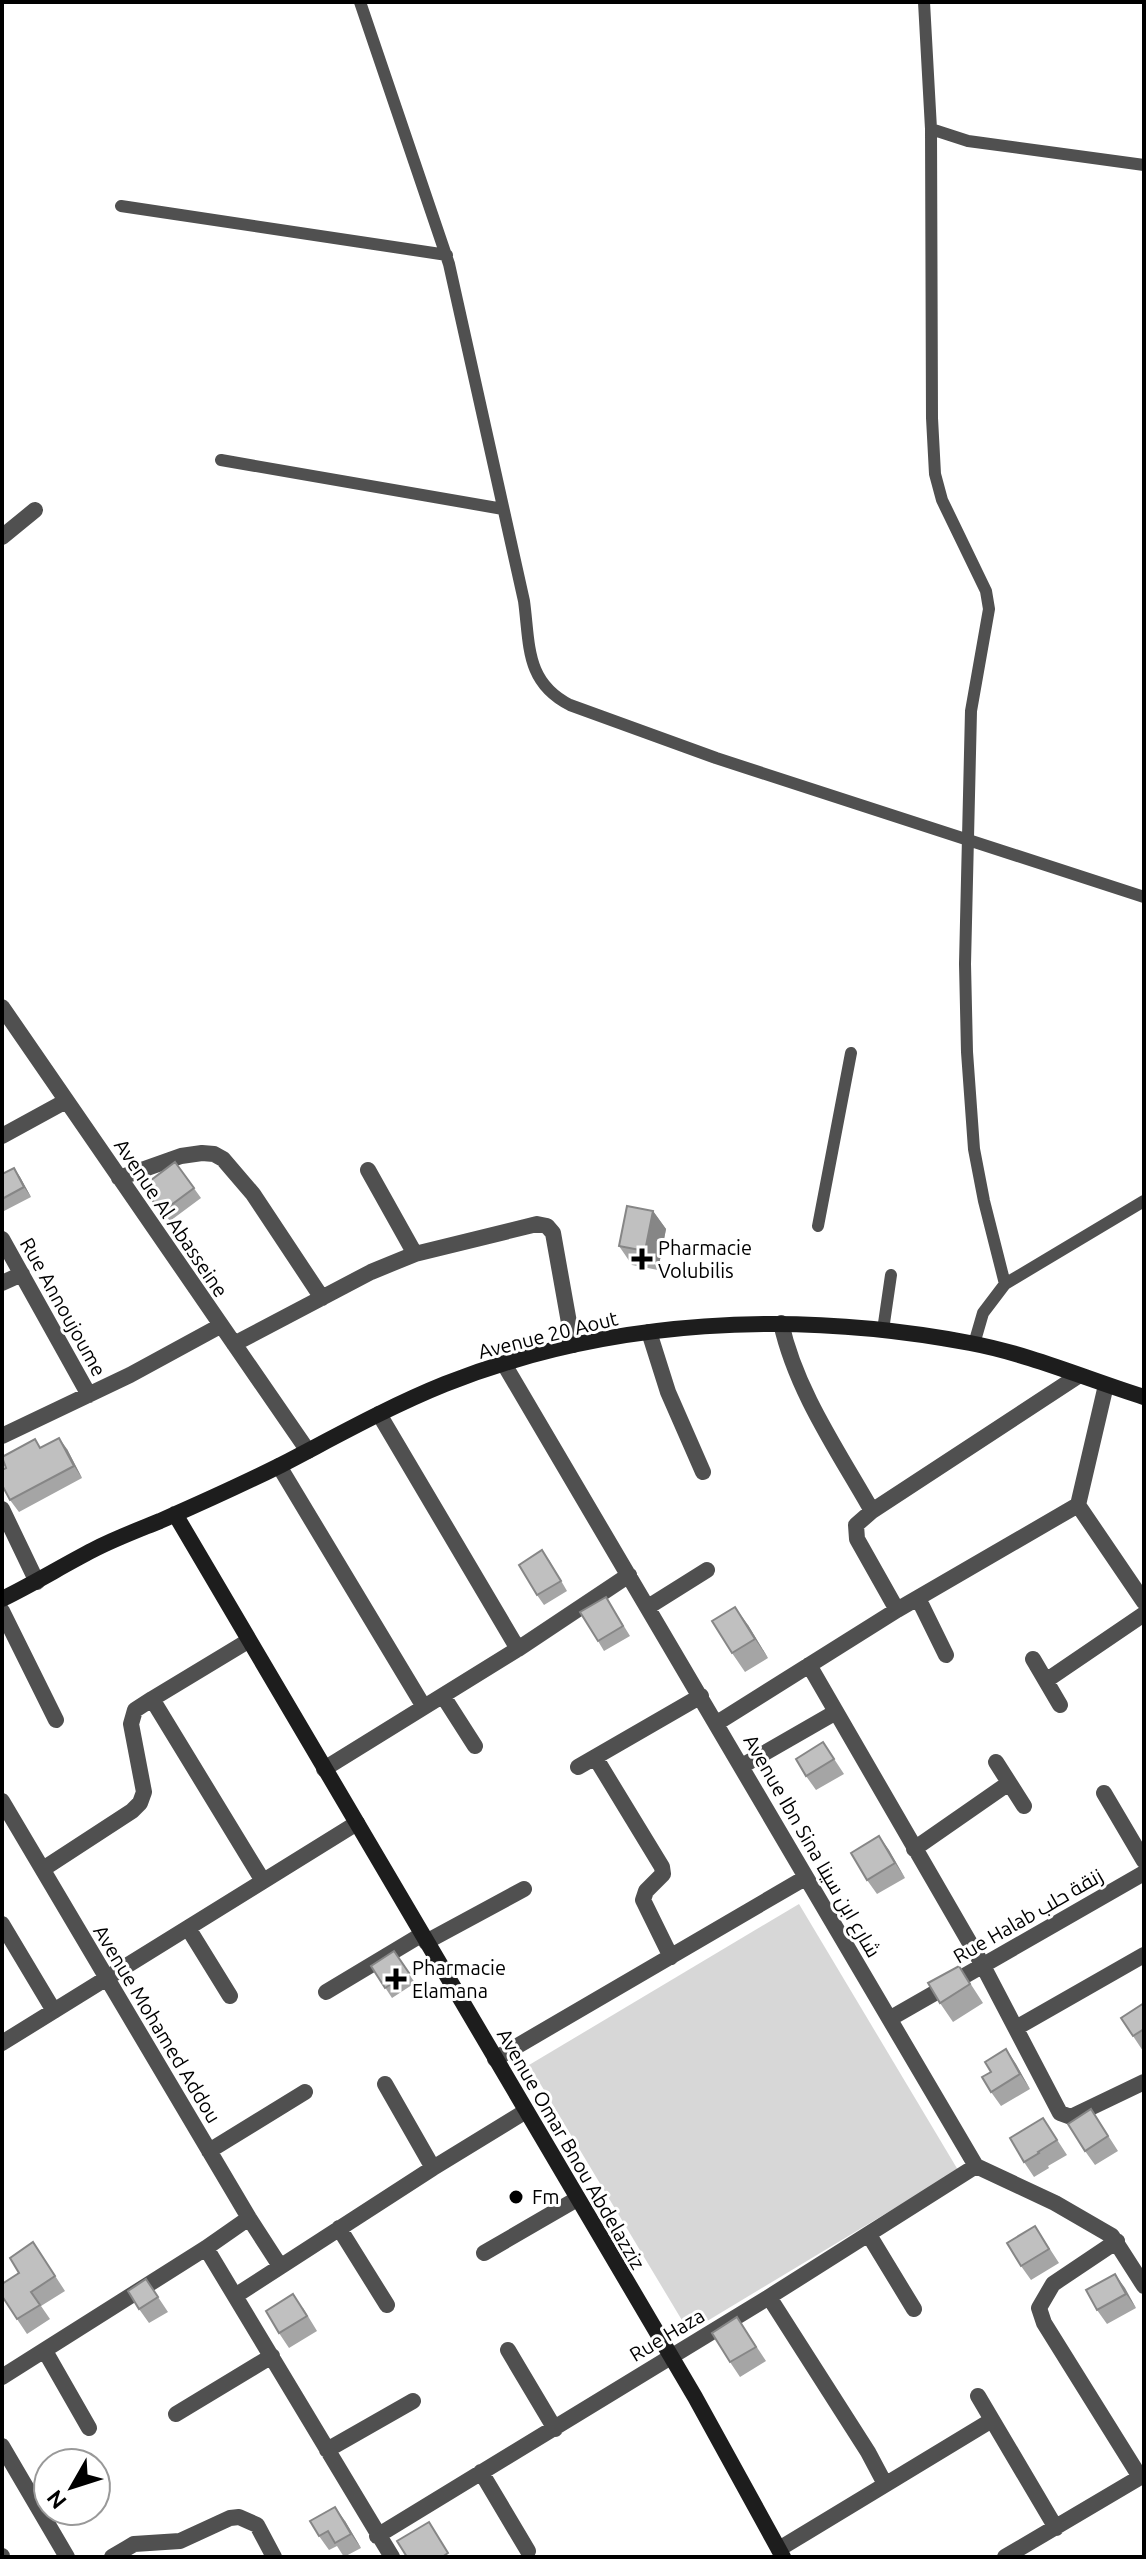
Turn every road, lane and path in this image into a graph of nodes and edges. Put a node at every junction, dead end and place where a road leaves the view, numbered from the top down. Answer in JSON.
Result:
{"nodes":[{"id":1,"x":360,"y":2,"type":"edge"},
{"id":2,"x":924,"y":2,"type":"edge"},
{"id":3,"x":931,"y":129,"type":"junction"},
{"id":4,"x":1144,"y":165,"type":"edge"},
{"id":5,"x":121,"y":206,"type":"dead end"},
{"id":6,"x":447,"y":255,"type":"junction"},
{"id":7,"x":221,"y":460,"type":"dead end"},
{"id":8,"x":503,"y":509,"type":"junction"},
{"id":9,"x":35,"y":510,"type":"dead end"},
{"id":10,"x":2,"y":537,"type":"edge"},
{"id":11,"x":968,"y":840,"type":"junction"},
{"id":12,"x":1144,"y":897,"type":"edge"},
{"id":13,"x":2,"y":1007,"type":"edge"},
{"id":14,"x":851,"y":1053,"type":"dead end"},
{"id":15,"x":66,"y":1101,"type":"junction"},
{"id":16,"x":2,"y":1136,"type":"edge"},
{"id":17,"x":368,"y":1170,"type":"dead end"},
{"id":18,"x":119,"y":1178,"type":"junction"},
{"id":19,"x":1144,"y":1201,"type":"edge"},
{"id":20,"x":818,"y":1226,"type":"dead end"},
{"id":21,"x":2,"y":1239,"type":"edge"},
{"id":22,"x":415,"y":1254,"type":"junction"},
{"id":23,"x":22,"y":1274,"type":"junction"},
{"id":24,"x":891,"y":1275,"type":"dead end"},
{"id":25,"x":2,"y":1283,"type":"edge"},
{"id":26,"x":1005,"y":1284,"type":"junction"},
{"id":27,"x":322,"y":1298,"type":"junction"},
{"id":28,"x":781,"y":1323,"type":"junction"},
{"id":29,"x":220,"y":1326,"type":"junction"},
{"id":30,"x":883,"y":1330,"type":"junction"},
{"id":31,"x":649,"y":1332,"type":"junction"},
{"id":32,"x":234,"y":1344,"type":"junction"},
{"id":33,"x":974,"y":1344,"type":"junction"},
{"id":34,"x":573,"y":1345,"type":"junction"},
{"id":35,"x":504,"y":1364,"type":"junction"},
{"id":36,"x":1078,"y":1376,"type":"junction"},
{"id":37,"x":1106,"y":1385,"type":"junction"},
{"id":38,"x":89,"y":1395,"type":"junction"},
{"id":39,"x":1144,"y":1397,"type":"edge"},
{"id":40,"x":379,"y":1414,"type":"junction"},
{"id":41,"x":2,"y":1436,"type":"edge"},
{"id":42,"x":308,"y":1451,"type":"junction"},
{"id":43,"x":279,"y":1466,"type":"junction"},
{"id":44,"x":703,"y":1472,"type":"dead end"},
{"id":45,"x":1078,"y":1505,"type":"junction"},
{"id":46,"x":2,"y":1509,"type":"edge"},
{"id":47,"x":872,"y":1511,"type":"junction"},
{"id":48,"x":175,"y":1514,"type":"junction"},
{"id":49,"x":707,"y":1570,"type":"dead end"},
{"id":50,"x":629,"y":1575,"type":"junction"},
{"id":51,"x":1137,"y":1575,"type":"edge"},
{"id":52,"x":37,"y":1582,"type":"junction"},
{"id":53,"x":918,"y":1598,"type":"junction"},
{"id":54,"x":2,"y":1599,"type":"edge"},
{"id":55,"x":1144,"y":1602,"type":"edge"},
{"id":56,"x":648,"y":1607,"type":"junction"},
{"id":57,"x":897,"y":1610,"type":"junction"},
{"id":58,"x":2,"y":1611,"type":"edge"},
{"id":59,"x":1144,"y":1614,"type":"edge"},
{"id":60,"x":248,"y":1641,"type":"junction"},
{"id":61,"x":518,"y":1649,"type":"junction"},
{"id":62,"x":946,"y":1655,"type":"dead end"},
{"id":63,"x":1033,"y":1659,"type":"dead end"},
{"id":64,"x":809,"y":1665,"type":"junction"},
{"id":65,"x":1047,"y":1680,"type":"junction"},
{"id":66,"x":443,"y":1696,"type":"junction"},
{"id":67,"x":701,"y":1696,"type":"junction"},
{"id":68,"x":152,"y":1699,"type":"junction"},
{"id":69,"x":1060,"y":1705,"type":"dead end"},
{"id":70,"x":424,"y":1707,"type":"junction"},
{"id":71,"x":836,"y":1712,"type":"junction"},
{"id":72,"x":56,"y":1720,"type":"dead end"},
{"id":73,"x":717,"y":1723,"type":"junction"},
{"id":74,"x":475,"y":1746,"type":"dead end"},
{"id":75,"x":595,"y":1757,"type":"junction"},
{"id":76,"x":996,"y":1762,"type":"dead end"},
{"id":77,"x":742,"y":1766,"type":"junction"},
{"id":78,"x":578,"y":1767,"type":"dead end"},
{"id":79,"x":324,"y":1769,"type":"junction"},
{"id":80,"x":1009,"y":1783,"type":"junction"},
{"id":81,"x":1104,"y":1793,"type":"dead end"},
{"id":82,"x":2,"y":1801,"type":"edge"},
{"id":83,"x":1024,"y":1806,"type":"dead end"},
{"id":84,"x":357,"y":1823,"type":"junction"},
{"id":85,"x":914,"y":1849,"type":"junction"},
{"id":86,"x":1144,"y":1861,"type":"edge"},
{"id":87,"x":43,"y":1869,"type":"junction"},
{"id":88,"x":1144,"y":1873,"type":"edge"},
{"id":89,"x":805,"y":1878,"type":"junction"},
{"id":90,"x":263,"y":1881,"type":"junction"},
{"id":91,"x":524,"y":1889,"type":"dead end"},
{"id":92,"x":2,"y":1924,"type":"edge"},
{"id":93,"x":188,"y":1928,"type":"junction"},
{"id":94,"x":423,"y":1938,"type":"junction"},
{"id":95,"x":1144,"y":1955,"type":"edge"},
{"id":96,"x":671,"y":1957,"type":"junction"},
{"id":97,"x":982,"y":1964,"type":"junction"},
{"id":98,"x":107,"y":1979,"type":"junction"},
{"id":99,"x":326,"y":1992,"type":"dead end"},
{"id":100,"x":230,"y":1996,"type":"dead end"},
{"id":101,"x":54,"y":2011,"type":"junction"},
{"id":102,"x":891,"y":2018,"type":"junction"},
{"id":103,"x":1016,"y":2028,"type":"junction"},
{"id":104,"x":2,"y":2043,"type":"edge"},
{"id":105,"x":495,"y":2059,"type":"junction"},
{"id":106,"x":385,"y":2084,"type":"dead end"},
{"id":107,"x":1142,"y":2089,"type":"edge"},
{"id":108,"x":305,"y":2092,"type":"dead end"},
{"id":109,"x":526,"y":2111,"type":"junction"},
{"id":110,"x":209,"y":2151,"type":"junction"},
{"id":111,"x":976,"y":2166,"type":"junction"},
{"id":112,"x":433,"y":2168,"type":"junction"},
{"id":113,"x":577,"y":2199,"type":"junction"},
{"id":114,"x":249,"y":2218,"type":"junction"},
{"id":115,"x":339,"y":2228,"type":"junction"},
{"id":116,"x":869,"y":2235,"type":"junction"},
{"id":117,"x":1117,"y":2241,"type":"junction"},
{"id":118,"x":206,"y":2248,"type":"junction"},
{"id":119,"x":484,"y":2253,"type":"dead end"},
{"id":120,"x":280,"y":2266,"type":"junction"},
{"id":121,"x":1144,"y":2286,"type":"edge"},
{"id":122,"x":235,"y":2296,"type":"junction"},
{"id":123,"x":769,"y":2297,"type":"junction"},
{"id":124,"x":387,"y":2305,"type":"dead end"},
{"id":125,"x":914,"y":2309,"type":"dead end"},
{"id":126,"x":508,"y":2350,"type":"dead end"},
{"id":127,"x":45,"y":2351,"type":"junction"},
{"id":128,"x":272,"y":2356,"type":"junction"},
{"id":129,"x":669,"y":2356,"type":"junction"},
{"id":130,"x":2,"y":2377,"type":"edge"},
{"id":131,"x":978,"y":2396,"type":"dead end"},
{"id":132,"x":413,"y":2401,"type":"dead end"},
{"id":133,"x":176,"y":2414,"type":"dead end"},
{"id":134,"x":992,"y":2420,"type":"junction"},
{"id":135,"x":89,"y":2428,"type":"dead end"},
{"id":136,"x":555,"y":2429,"type":"junction"},
{"id":137,"x":2,"y":2446,"type":"edge"},
{"id":138,"x":327,"y":2450,"type":"junction"},
{"id":139,"x":481,"y":2472,"type":"junction"},
{"id":140,"x":1142,"y":2476,"type":"edge"},
{"id":141,"x":885,"y":2484,"type":"junction"},
{"id":142,"x":1056,"y":2528,"type":"junction"},
{"id":143,"x":377,"y":2536,"type":"junction"},
{"id":144,"x":528,"y":2551,"type":"dead end"},
{"id":145,"x":781,"y":2553,"type":"edge"},
{"id":146,"x":67,"y":2557,"type":"edge"},
{"id":147,"x":112,"y":2557,"type":"edge"},
{"id":148,"x":274,"y":2557,"type":"edge"},
{"id":149,"x":392,"y":2557,"type":"edge"},
{"id":150,"x":1005,"y":2557,"type":"edge"}],
"edges":[{"from":1,"to":6,"type":"lane"},
{"from":2,"to":3,"type":"lane"},
{"from":3,"to":4,"type":"lane"},
{"from":3,"to":11,"type":"lane"},
{"from":5,"to":6,"type":"lane"},
{"from":6,"to":8,"type":"lane"},
{"from":7,"to":8,"type":"lane"},
{"from":8,"to":11,"type":"lane"},
{"from":9,"to":10,"type":"street"},
{"from":11,"to":12,"type":"lane"},
{"from":11,"to":26,"type":"lane"},
{"from":13,"to":15,"type":"street","name":"Avenue Al Abasseine"},
{"from":14,"to":20,"type":"lane"},
{"from":15,"to":16,"type":"street"},
{"from":15,"to":18,"type":"street","name":"Avenue Al Abasseine"},
{"from":17,"to":22,"type":"street"},
{"from":18,"to":27,"type":"street"},
{"from":18,"to":29,"type":"street","name":"Avenue Al Abasseine"},
{"from":19,"to":26,"type":"lane"},
{"from":21,"to":23,"type":"street","name":"Rue Annoujoume"},
{"from":22,"to":27,"type":"street"},
{"from":22,"to":34,"type":"street"},
{"from":23,"to":25,"type":"street"},
{"from":23,"to":38,"type":"street","name":"Rue Annoujoume"},
{"from":24,"to":30,"type":"lane"},
{"from":26,"to":33,"type":"lane"},
{"from":27,"to":32,"type":"street"},
{"from":28,"to":30,"type":"street","name":"Avenue 20 Aout"},
{"from":28,"to":31,"type":"street","name":"Avenue 20 Aout"},
{"from":28,"to":47,"type":"street"},
{"from":29,"to":32,"type":"street","name":"Avenue Al Abasseine"},
{"from":29,"to":38,"type":"street"},
{"from":30,"to":33,"type":"street","name":"Avenue 20 Aout"},
{"from":31,"to":34,"type":"street","name":"Avenue 20 Aout"},
{"from":31,"to":44,"type":"street"},
{"from":32,"to":42,"type":"street","name":"Avenue Al Abasseine"},
{"from":33,"to":36,"type":"street","name":"Avenue 20 Aout"},
{"from":34,"to":35,"type":"street","name":"Avenue 20 Aout"},
{"from":35,"to":40,"type":"street","name":"Avenue 20 Aout"},
{"from":35,"to":50,"type":"street","name":"Avenue Ibn Sina شارع ابن سينا"},
{"from":36,"to":37,"type":"street","name":"Avenue 20 Aout"},
{"from":36,"to":47,"type":"street"},
{"from":37,"to":39,"type":"street","name":"Avenue 20 Aout"},
{"from":37,"to":45,"type":"street"},
{"from":38,"to":41,"type":"street"},
{"from":40,"to":42,"type":"street","name":"Avenue 20 Aout"},
{"from":40,"to":61,"type":"street"},
{"from":42,"to":43,"type":"street","name":"Avenue 20 Aout"},
{"from":43,"to":48,"type":"street","name":"Avenue 20 Aout"},
{"from":43,"to":70,"type":"street"},
{"from":45,"to":51,"type":"street"},
{"from":45,"to":53,"type":"street"},
{"from":46,"to":52,"type":"street"},
{"from":47,"to":57,"type":"street"},
{"from":48,"to":52,"type":"street","name":"Avenue 20 Aout"},
{"from":48,"to":60,"type":"street","name":"Avenue Omar Bnou Abdelazziz"},
{"from":49,"to":56,"type":"street"},
{"from":50,"to":56,"type":"street","name":"Avenue Ibn Sina شارع ابن سينا"},
{"from":50,"to":61,"type":"street"},
{"from":51,"to":55,"type":"street"},
{"from":52,"to":54,"type":"street","name":"Avenue 20 Aout"},
{"from":53,"to":57,"type":"street"},
{"from":53,"to":62,"type":"street"},
{"from":56,"to":67,"type":"street","name":"Avenue Ibn Sina شارع ابن سينا"},
{"from":57,"to":64,"type":"street"},
{"from":58,"to":72,"type":"street"},
{"from":59,"to":65,"type":"street"},
{"from":60,"to":68,"type":"street"},
{"from":60,"to":79,"type":"street","name":"Avenue Omar Bnou Abdelazziz"},
{"from":61,"to":66,"type":"street"},
{"from":63,"to":65,"type":"street"},
{"from":64,"to":71,"type":"street"},
{"from":64,"to":73,"type":"street"},
{"from":65,"to":69,"type":"street"},
{"from":66,"to":70,"type":"street"},
{"from":66,"to":74,"type":"street"},
{"from":67,"to":73,"type":"street","name":"Avenue Ibn Sina شارع ابن سينا"},
{"from":67,"to":75,"type":"street"},
{"from":68,"to":87,"type":"street"},
{"from":68,"to":90,"type":"street"},
{"from":70,"to":79,"type":"street"},
{"from":71,"to":77,"type":"street"},
{"from":71,"to":85,"type":"street"},
{"from":73,"to":77,"type":"street","name":"Avenue Ibn Sina شارع ابن سينا"},
{"from":75,"to":78,"type":"street"},
{"from":75,"to":96,"type":"street"},
{"from":76,"to":80,"type":"street"},
{"from":77,"to":89,"type":"street","name":"Avenue Ibn Sina شارع ابن سينا"},
{"from":79,"to":84,"type":"street","name":"Avenue Omar Bnou Abdelazziz"},
{"from":80,"to":83,"type":"street"},
{"from":80,"to":85,"type":"street"},
{"from":81,"to":86,"type":"street"},
{"from":82,"to":87,"type":"street","name":"Avenue Mohamed Addou"},
{"from":84,"to":90,"type":"street"},
{"from":84,"to":94,"type":"street","name":"Avenue Omar Bnou Abdelazziz"},
{"from":85,"to":97,"type":"street"},
{"from":87,"to":98,"type":"street","name":"Avenue Mohamed Addou"},
{"from":88,"to":97,"type":"street","name":"Rue Halab زنقة حلب"},
{"from":89,"to":96,"type":"street"},
{"from":89,"to":102,"type":"street","name":"Avenue Ibn Sina شارع ابن سينا"},
{"from":90,"to":93,"type":"street"},
{"from":91,"to":94,"type":"street"},
{"from":92,"to":101,"type":"street"},
{"from":93,"to":98,"type":"street"},
{"from":93,"to":100,"type":"street"},
{"from":94,"to":99,"type":"street"},
{"from":94,"to":105,"type":"street","name":"Avenue Omar Bnou Abdelazziz"},
{"from":95,"to":103,"type":"street"},
{"from":96,"to":105,"type":"street"},
{"from":97,"to":102,"type":"street","name":"Rue Halab زنقة حلب"},
{"from":97,"to":103,"type":"street"},
{"from":98,"to":101,"type":"street"},
{"from":98,"to":110,"type":"street","name":"Avenue Mohamed Addou"},
{"from":101,"to":104,"type":"street"},
{"from":102,"to":111,"type":"street","name":"Avenue Ibn Sina شارع ابن سينا"},
{"from":103,"to":107,"type":"street"},
{"from":105,"to":109,"type":"street","name":"Avenue Omar Bnou Abdelazziz"},
{"from":106,"to":112,"type":"street"},
{"from":108,"to":110,"type":"street"},
{"from":109,"to":112,"type":"street"},
{"from":109,"to":113,"type":"street","name":"Avenue Omar Bnou Abdelazziz"},
{"from":110,"to":114,"type":"street","name":"Avenue Mohamed Addou"},
{"from":111,"to":116,"type":"street","name":"Rue Haza"},
{"from":111,"to":117,"type":"street"},
{"from":112,"to":115,"type":"street"},
{"from":113,"to":119,"type":"street"},
{"from":113,"to":129,"type":"street","name":"Avenue Omar Bnou Abdelazziz"},
{"from":114,"to":118,"type":"street"},
{"from":114,"to":120,"type":"street","name":"Avenue Mohamed Addou"},
{"from":115,"to":120,"type":"street"},
{"from":115,"to":124,"type":"street"},
{"from":116,"to":123,"type":"street","name":"Rue Haza"},
{"from":116,"to":125,"type":"street"},
{"from":117,"to":121,"type":"street"},
{"from":117,"to":140,"type":"street"},
{"from":118,"to":122,"type":"street"},
{"from":118,"to":127,"type":"street"},
{"from":120,"to":122,"type":"street"},
{"from":122,"to":128,"type":"street"},
{"from":123,"to":129,"type":"street","name":"Rue Haza"},
{"from":123,"to":141,"type":"street"},
{"from":126,"to":136,"type":"street"},
{"from":127,"to":130,"type":"street"},
{"from":127,"to":135,"type":"street"},
{"from":128,"to":133,"type":"street"},
{"from":128,"to":138,"type":"street"},
{"from":129,"to":136,"type":"street","name":"Rue Haza"},
{"from":129,"to":145,"type":"street","name":"Avenue Omar Bnou Abdelazziz"},
{"from":131,"to":134,"type":"street"},
{"from":132,"to":138,"type":"street"},
{"from":134,"to":141,"type":"street"},
{"from":134,"to":142,"type":"street"},
{"from":136,"to":139,"type":"street","name":"Rue Haza"},
{"from":137,"to":146,"type":"street"},
{"from":138,"to":143,"type":"street"},
{"from":139,"to":143,"type":"street","name":"Rue Haza"},
{"from":139,"to":144,"type":"street"},
{"from":140,"to":142,"type":"street"},
{"from":141,"to":145,"type":"street"},
{"from":142,"to":150,"type":"street"},
{"from":143,"to":149,"type":"street"},
{"from":147,"to":148,"type":"street"}]}
